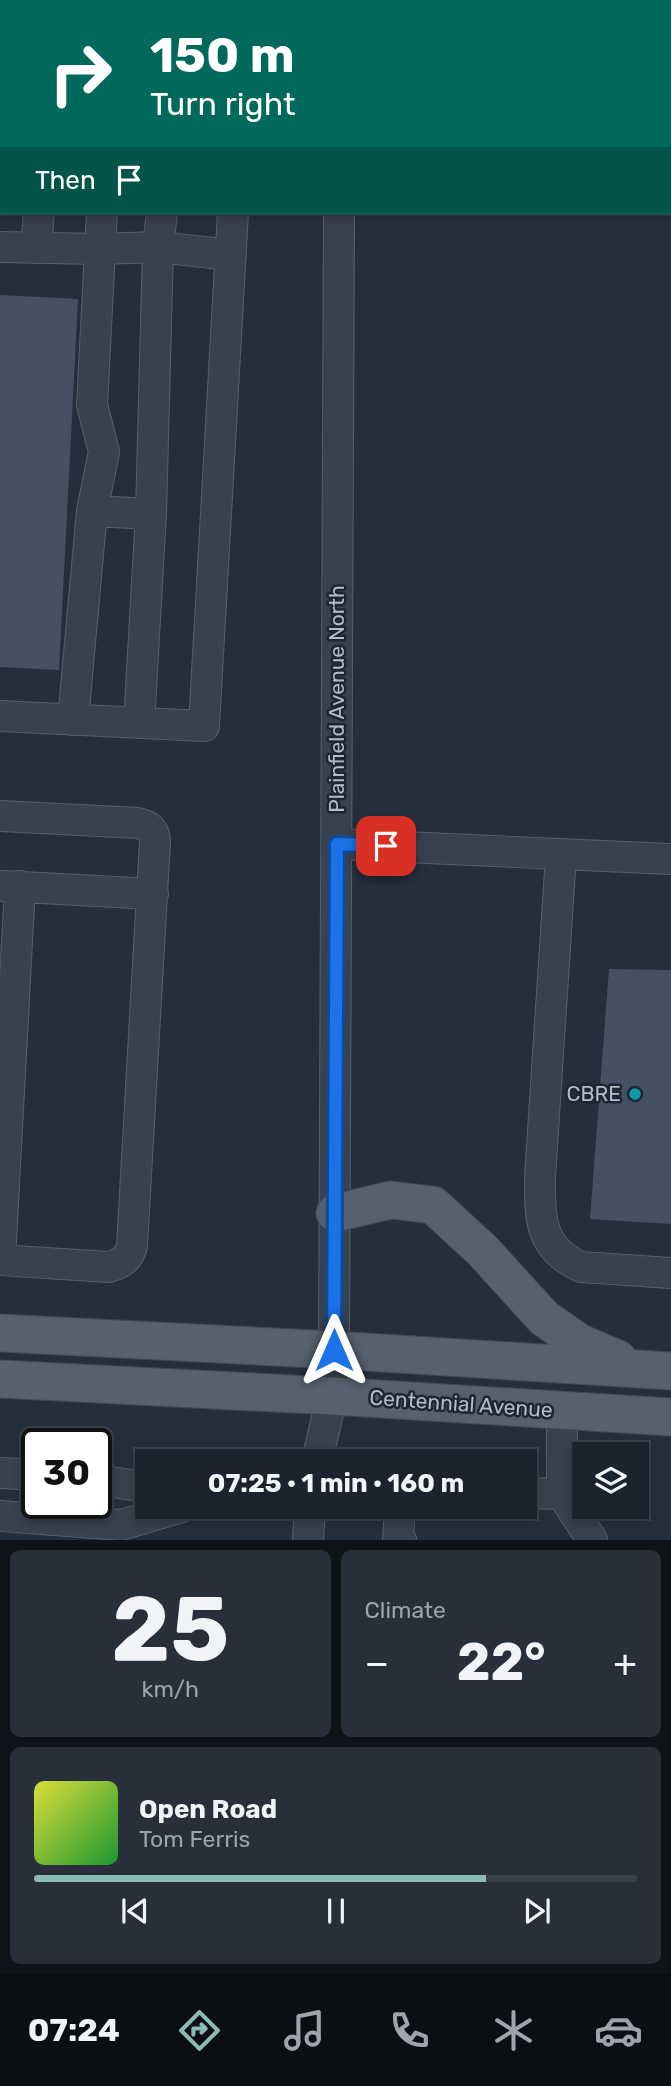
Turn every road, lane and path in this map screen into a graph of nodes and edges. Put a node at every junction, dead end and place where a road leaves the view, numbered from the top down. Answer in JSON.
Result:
{"nodes":[{"id":1,"x":39,"y":214,"type":"edge"},
{"id":2,"x":102,"y":214,"type":"edge"},
{"id":3,"x":162,"y":214,"type":"edge"},
{"id":4,"x":233,"y":214,"type":"edge"},
{"id":5,"x":340,"y":214,"type":"edge"},
{"id":6,"x":0,"y":247,"type":"edge"},
{"id":7,"x":158,"y":247,"type":"junction"},
{"id":8,"x":36,"y":248,"type":"junction"},
{"id":9,"x":99,"y":249,"type":"junction"},
{"id":10,"x":231,"y":254,"type":"junction"},
{"id":11,"x":92,"y":511,"type":"junction"},
{"id":12,"x":151,"y":514,"type":"junction"},
{"id":13,"x":0,"y":716,"type":"edge"},
{"id":14,"x":73,"y":720,"type":"junction"},
{"id":15,"x":139,"y":723,"type":"junction"},
{"id":16,"x":0,"y":816,"type":"edge"},
{"id":17,"x":337,"y":844,"type":"junction"},
{"id":18,"x":561,"y":855,"type":"junction"},
{"id":19,"x":671,"y":859,"type":"edge"},
{"id":20,"x":10,"y":886,"type":"edge"},
{"id":21,"x":152,"y":894,"type":"junction"},
{"id":22,"x":335,"y":1213,"type":"junction"},
{"id":23,"x":0,"y":1260,"type":"edge"},
{"id":24,"x":671,"y":1273,"type":"edge"},
{"id":25,"x":0,"y":1333,"type":"edge"},
{"id":26,"x":334,"y":1350,"type":"junction"},
{"id":27,"x":656,"y":1370,"type":"edge"},
{"id":28,"x":0,"y":1379,"type":"edge"},
{"id":29,"x":332,"y":1396,"type":"junction"},
{"id":30,"x":562,"y":1410,"type":"junction"},
{"id":31,"x":671,"y":1417,"type":"edge"},
{"id":32,"x":320,"y":1449,"type":"edge"},
{"id":33,"x":0,"y":1474,"type":"edge"},
{"id":34,"x":21,"y":1475,"type":"edge"},
{"id":35,"x":112,"y":1482,"type":"edge"},
{"id":36,"x":135,"y":1485,"type":"edge"},
{"id":37,"x":537,"y":1493,"type":"edge"},
{"id":38,"x":562,"y":1494,"type":"junction"},
{"id":39,"x":0,"y":1516,"type":"edge"},
{"id":40,"x":141,"y":1519,"type":"edge"},
{"id":41,"x":309,"y":1519,"type":"edge"},
{"id":42,"x":399,"y":1519,"type":"edge"},
{"id":43,"x":308,"y":1540,"type":"edge"},
{"id":44,"x":401,"y":1540,"type":"edge"},
{"id":45,"x":592,"y":1540,"type":"edge"}],
"edges":[{"from":1,"to":8,"type":"street"},
{"from":2,"to":9,"type":"street"},
{"from":3,"to":7,"type":"street"},
{"from":4,"to":10,"type":"street"},
{"from":5,"to":17,"type":"street","name":"Plainfield Avenue North"},
{"from":6,"to":8,"type":"street"},
{"from":7,"to":9,"type":"street"},
{"from":7,"to":10,"type":"street"},
{"from":7,"to":12,"type":"street"},
{"from":8,"to":9,"type":"street"},
{"from":9,"to":11,"type":"street"},
{"from":10,"to":15,"type":"street"},
{"from":11,"to":12,"type":"street"},
{"from":11,"to":14,"type":"street"},
{"from":12,"to":15,"type":"street"},
{"from":13,"to":14,"type":"street"},
{"from":14,"to":15,"type":"street"},
{"from":16,"to":21,"type":"street"},
{"from":17,"to":18,"type":"street"},
{"from":17,"to":22,"type":"street","name":"Plainfield Avenue North"},
{"from":18,"to":19,"type":"street"},
{"from":18,"to":24,"type":"street"},
{"from":20,"to":21,"type":"street"},
{"from":20,"to":23,"type":"street"},
{"from":21,"to":23,"type":"street"},
{"from":22,"to":26,"type":"street","name":"Plainfield Avenue North"},
{"from":22,"to":27,"type":"main road"},
{"from":25,"to":26,"type":"main road"},
{"from":26,"to":27,"type":"main road"},
{"from":26,"to":29,"type":"street","name":"Plainfield Avenue North"},
{"from":28,"to":29,"type":"main road","name":"Centennial Avenue"},
{"from":29,"to":30,"type":"main road","name":"Centennial Avenue"},
{"from":29,"to":32,"type":"street","name":"Plainfield Avenue North"},
{"from":30,"to":31,"type":"main road","name":"Centennial Avenue"},
{"from":30,"to":38,"type":"street"},
{"from":33,"to":34,"type":"street"},
{"from":35,"to":36,"type":"street"},
{"from":37,"to":38,"type":"street"},
{"from":38,"to":45,"type":"street"},
{"from":39,"to":40,"type":"street"},
{"from":41,"to":43,"type":"street"},
{"from":42,"to":44,"type":"street"}]}
